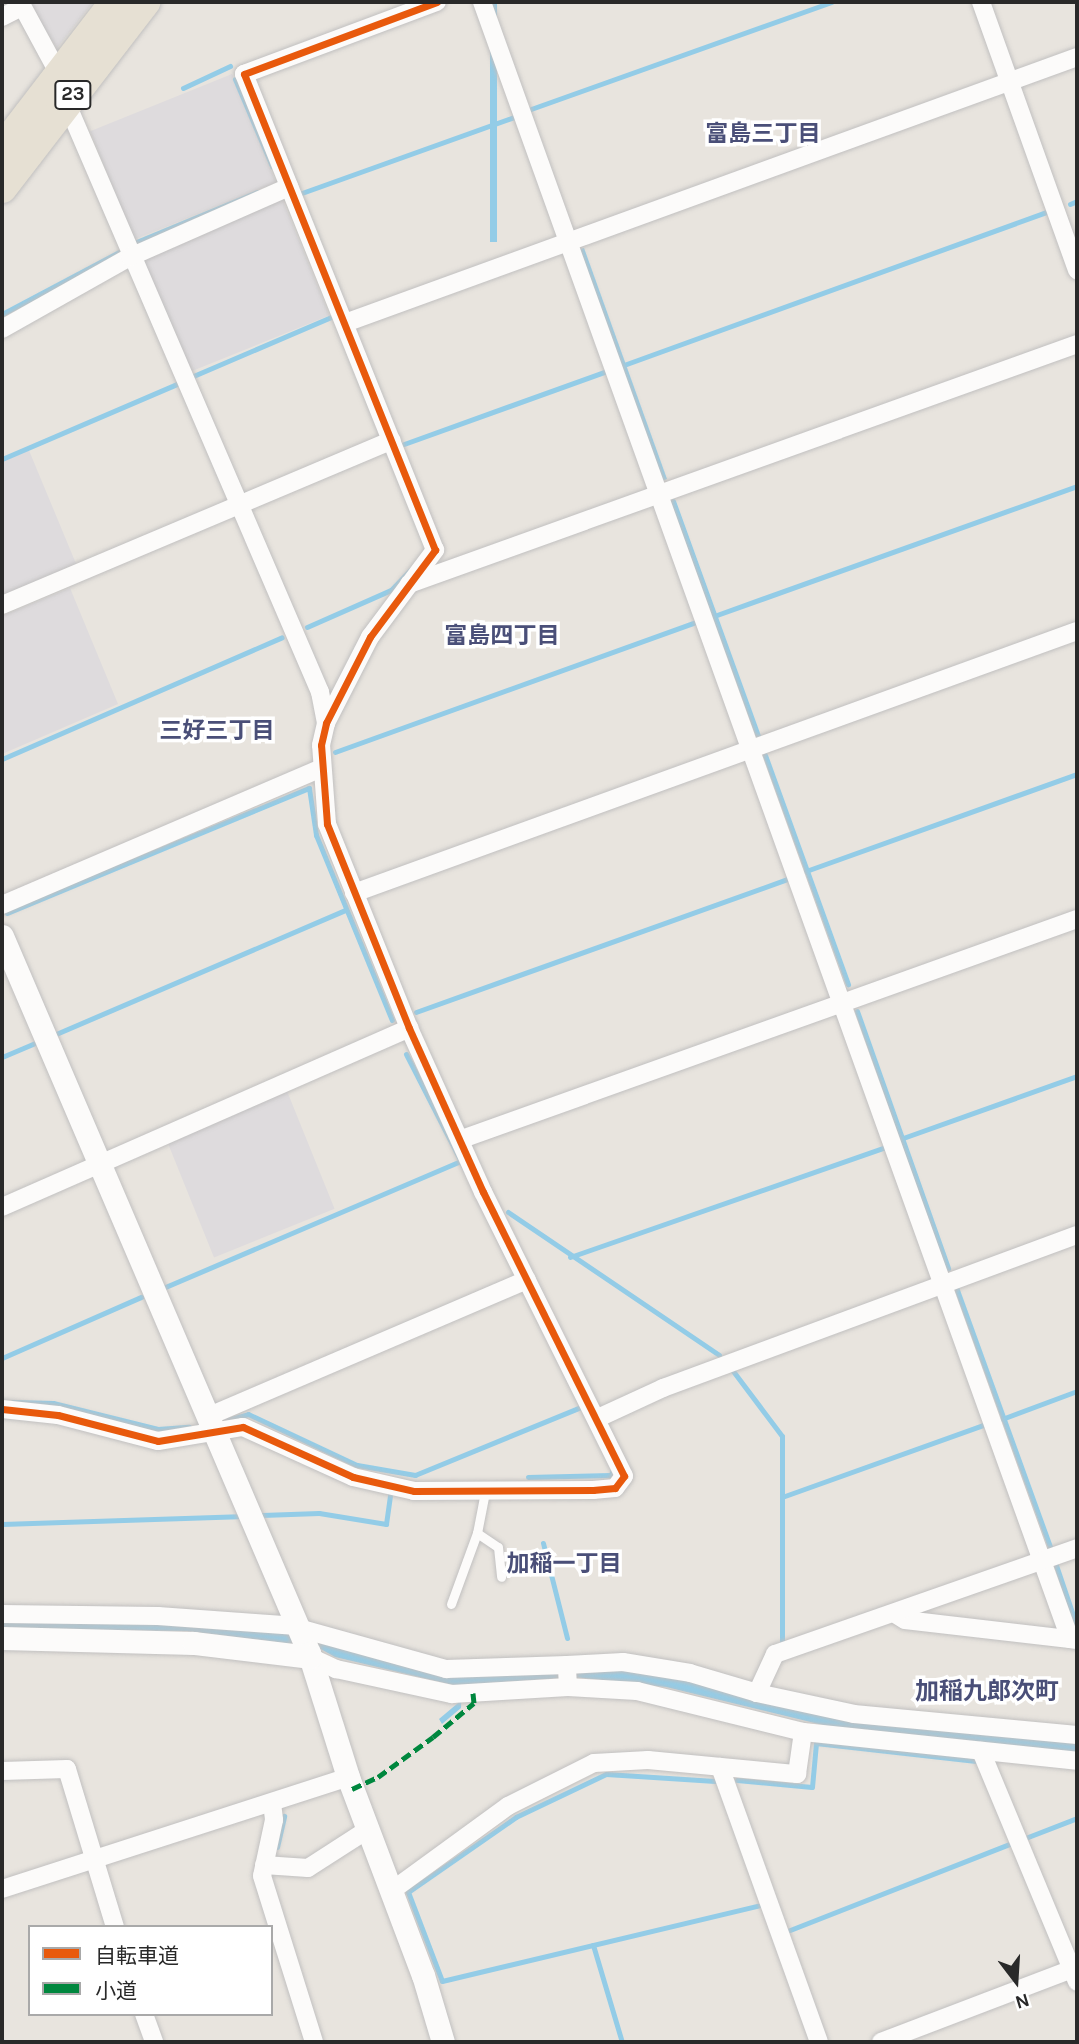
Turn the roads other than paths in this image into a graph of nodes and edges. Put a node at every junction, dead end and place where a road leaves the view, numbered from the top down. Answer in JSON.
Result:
{"nodes":[{"id":1,"x":115,"y":2,"type":"edge"},
{"id":2,"x":145,"y":2,"type":"edge"},
{"id":3,"x":437,"y":2,"type":"edge"},
{"id":4,"x":482,"y":2,"type":"edge"},
{"id":5,"x":981,"y":2,"type":"edge"},
{"id":6,"x":21,"y":4,"type":"edge"},
{"id":7,"x":2,"y":17,"type":"edge"},
{"id":8,"x":1077,"y":57,"type":"edge"},
{"id":9,"x":59,"y":74,"type":"junction"},
{"id":10,"x":1010,"y":81,"type":"junction"},
{"id":11,"x":66,"y":104,"type":"junction"},
{"id":12,"x":2,"y":149,"type":"edge"},
{"id":13,"x":289,"y":187,"type":"junction"},
{"id":14,"x":2,"y":188,"type":"edge"},
{"id":15,"x":570,"y":241,"type":"junction"},
{"id":16,"x":130,"y":257,"type":"junction"},
{"id":17,"x":1077,"y":270,"type":"edge"},
{"id":18,"x":345,"y":323,"type":"junction"},
{"id":19,"x":2,"y":329,"type":"edge"},
{"id":20,"x":1077,"y":344,"type":"edge"},
{"id":21,"x":392,"y":440,"type":"junction"},
{"id":22,"x":661,"y":494,"type":"junction"},
{"id":23,"x":238,"y":505,"type":"junction"},
{"id":24,"x":409,"y":584,"type":"junction"},
{"id":25,"x":2,"y":605,"type":"edge"},
{"id":26,"x":1077,"y":631,"type":"edge"},
{"id":27,"x":326,"y":723,"type":"junction"},
{"id":28,"x":752,"y":748,"type":"junction"},
{"id":29,"x":321,"y":768,"type":"junction"},
{"id":30,"x":354,"y":892,"type":"junction"},
{"id":31,"x":2,"y":905,"type":"edge"},
{"id":32,"x":1077,"y":919,"type":"edge"},
{"id":33,"x":2,"y":936,"type":"edge"},
{"id":34,"x":843,"y":1003,"type":"junction"},
{"id":35,"x":409,"y":1028,"type":"junction"},
{"id":36,"x":462,"y":1139,"type":"junction"},
{"id":37,"x":99,"y":1166,"type":"junction"},
{"id":38,"x":2,"y":1207,"type":"edge"},
{"id":39,"x":1077,"y":1235,"type":"edge"},
{"id":40,"x":527,"y":1280,"type":"junction"},
{"id":41,"x":944,"y":1284,"type":"junction"},
{"id":42,"x":2,"y":1409,"type":"edge"},
{"id":43,"x":598,"y":1418,"type":"junction"},
{"id":44,"x":210,"y":1425,"type":"junction"},
{"id":45,"x":485,"y":1492,"type":"junction"},
{"id":46,"x":477,"y":1533,"type":"junction"},
{"id":47,"x":1077,"y":1548,"type":"edge"},
{"id":48,"x":1045,"y":1560,"type":"junction"},
{"id":49,"x":501,"y":1577,"type":"dead end"},
{"id":50,"x":451,"y":1604,"type":"dead end"},
{"id":51,"x":2,"y":1614,"type":"edge"},
{"id":52,"x":897,"y":1615,"type":"junction"},
{"id":53,"x":298,"y":1628,"type":"junction"},
{"id":54,"x":2,"y":1638,"type":"edge"},
{"id":55,"x":1074,"y":1640,"type":"edge"},
{"id":56,"x":309,"y":1655,"type":"junction"},
{"id":57,"x":568,"y":1676,"type":"junction"},
{"id":58,"x":757,"y":1693,"type":"junction"},
{"id":59,"x":803,"y":1732,"type":"junction"},
{"id":60,"x":1077,"y":1735,"type":"edge"},
{"id":61,"x":981,"y":1751,"type":"junction"},
{"id":62,"x":1077,"y":1761,"type":"edge"},
{"id":63,"x":720,"y":1766,"type":"junction"},
{"id":64,"x":2,"y":1771,"type":"edge"},
{"id":65,"x":348,"y":1777,"type":"junction"},
{"id":66,"x":272,"y":1803,"type":"junction"},
{"id":67,"x":367,"y":1830,"type":"junction"},
{"id":68,"x":91,"y":1858,"type":"junction"},
{"id":69,"x":264,"y":1865,"type":"junction"},
{"id":70,"x":2,"y":1889,"type":"edge"},
{"id":71,"x":390,"y":1892,"type":"junction"},
{"id":72,"x":114,"y":1925,"type":"edge"},
{"id":73,"x":1076,"y":1973,"type":"edge"},
{"id":74,"x":146,"y":2016,"type":"edge"},
{"id":75,"x":154,"y":2042,"type":"edge"},
{"id":76,"x":314,"y":2042,"type":"edge"},
{"id":77,"x":443,"y":2042,"type":"edge"},
{"id":78,"x":819,"y":2042,"type":"edge"},
{"id":79,"x":881,"y":2042,"type":"edge"}],
"edges":[{"from":1,"to":9,"type":"highway","number":"23"},
{"from":2,"to":11,"type":"highway","number":"23"},
{"from":3,"to":13,"type":"street"},
{"from":4,"to":15,"type":"street"},
{"from":5,"to":10,"type":"street"},
{"from":6,"to":7,"type":"street"},
{"from":6,"to":9,"type":"street"},
{"from":8,"to":10,"type":"street"},
{"from":9,"to":12,"type":"highway","number":"23"},
{"from":10,"to":15,"type":"street"},
{"from":10,"to":17,"type":"street"},
{"from":11,"to":14,"type":"highway","number":"23"},
{"from":11,"to":16,"type":"street"},
{"from":13,"to":16,"type":"street"},
{"from":13,"to":18,"type":"street"},
{"from":15,"to":18,"type":"street"},
{"from":15,"to":22,"type":"street"},
{"from":16,"to":19,"type":"street"},
{"from":16,"to":23,"type":"street"},
{"from":18,"to":21,"type":"street"},
{"from":20,"to":22,"type":"street"},
{"from":21,"to":23,"type":"street"},
{"from":21,"to":24,"type":"street"},
{"from":22,"to":24,"type":"street"},
{"from":22,"to":28,"type":"street"},
{"from":23,"to":25,"type":"street"},
{"from":23,"to":27,"type":"street"},
{"from":24,"to":27,"type":"street"},
{"from":26,"to":28,"type":"street"},
{"from":27,"to":29,"type":"street"},
{"from":28,"to":30,"type":"street"},
{"from":28,"to":34,"type":"street"},
{"from":29,"to":30,"type":"street"},
{"from":29,"to":31,"type":"street"},
{"from":30,"to":35,"type":"street"},
{"from":32,"to":34,"type":"street"},
{"from":33,"to":37,"type":"street"},
{"from":34,"to":36,"type":"street"},
{"from":34,"to":41,"type":"street"},
{"from":35,"to":36,"type":"street"},
{"from":35,"to":37,"type":"street"},
{"from":36,"to":40,"type":"street"},
{"from":37,"to":38,"type":"street"},
{"from":37,"to":44,"type":"street"},
{"from":39,"to":41,"type":"street"},
{"from":40,"to":43,"type":"street"},
{"from":40,"to":44,"type":"street"},
{"from":41,"to":43,"type":"street"},
{"from":41,"to":48,"type":"street"},
{"from":42,"to":44,"type":"street"},
{"from":43,"to":45,"type":"street"},
{"from":44,"to":45,"type":"street"},
{"from":44,"to":53,"type":"street"},
{"from":45,"to":46,"type":"lane"},
{"from":46,"to":49,"type":"lane"},
{"from":46,"to":50,"type":"lane"},
{"from":47,"to":48,"type":"street"},
{"from":48,"to":52,"type":"street"},
{"from":48,"to":55,"type":"street"},
{"from":51,"to":53,"type":"street"},
{"from":52,"to":55,"type":"street"},
{"from":52,"to":58,"type":"street"},
{"from":53,"to":56,"type":"street"},
{"from":53,"to":57,"type":"street"},
{"from":54,"to":56,"type":"street"},
{"from":56,"to":57,"type":"street"},
{"from":56,"to":65,"type":"street"},
{"from":57,"to":58,"type":"street"},
{"from":57,"to":59,"type":"street"},
{"from":58,"to":60,"type":"street"},
{"from":59,"to":61,"type":"street"},
{"from":59,"to":63,"type":"street"},
{"from":61,"to":62,"type":"street"},
{"from":61,"to":73,"type":"street"},
{"from":63,"to":71,"type":"street"},
{"from":63,"to":78,"type":"street"},
{"from":64,"to":68,"type":"street"},
{"from":65,"to":66,"type":"street"},
{"from":65,"to":67,"type":"street"},
{"from":66,"to":68,"type":"street"},
{"from":66,"to":69,"type":"street"},
{"from":67,"to":69,"type":"street"},
{"from":67,"to":71,"type":"street"},
{"from":68,"to":70,"type":"street"},
{"from":68,"to":72,"type":"street"},
{"from":69,"to":76,"type":"street"},
{"from":71,"to":77,"type":"street"},
{"from":73,"to":79,"type":"street"},
{"from":74,"to":75,"type":"street"}]}
